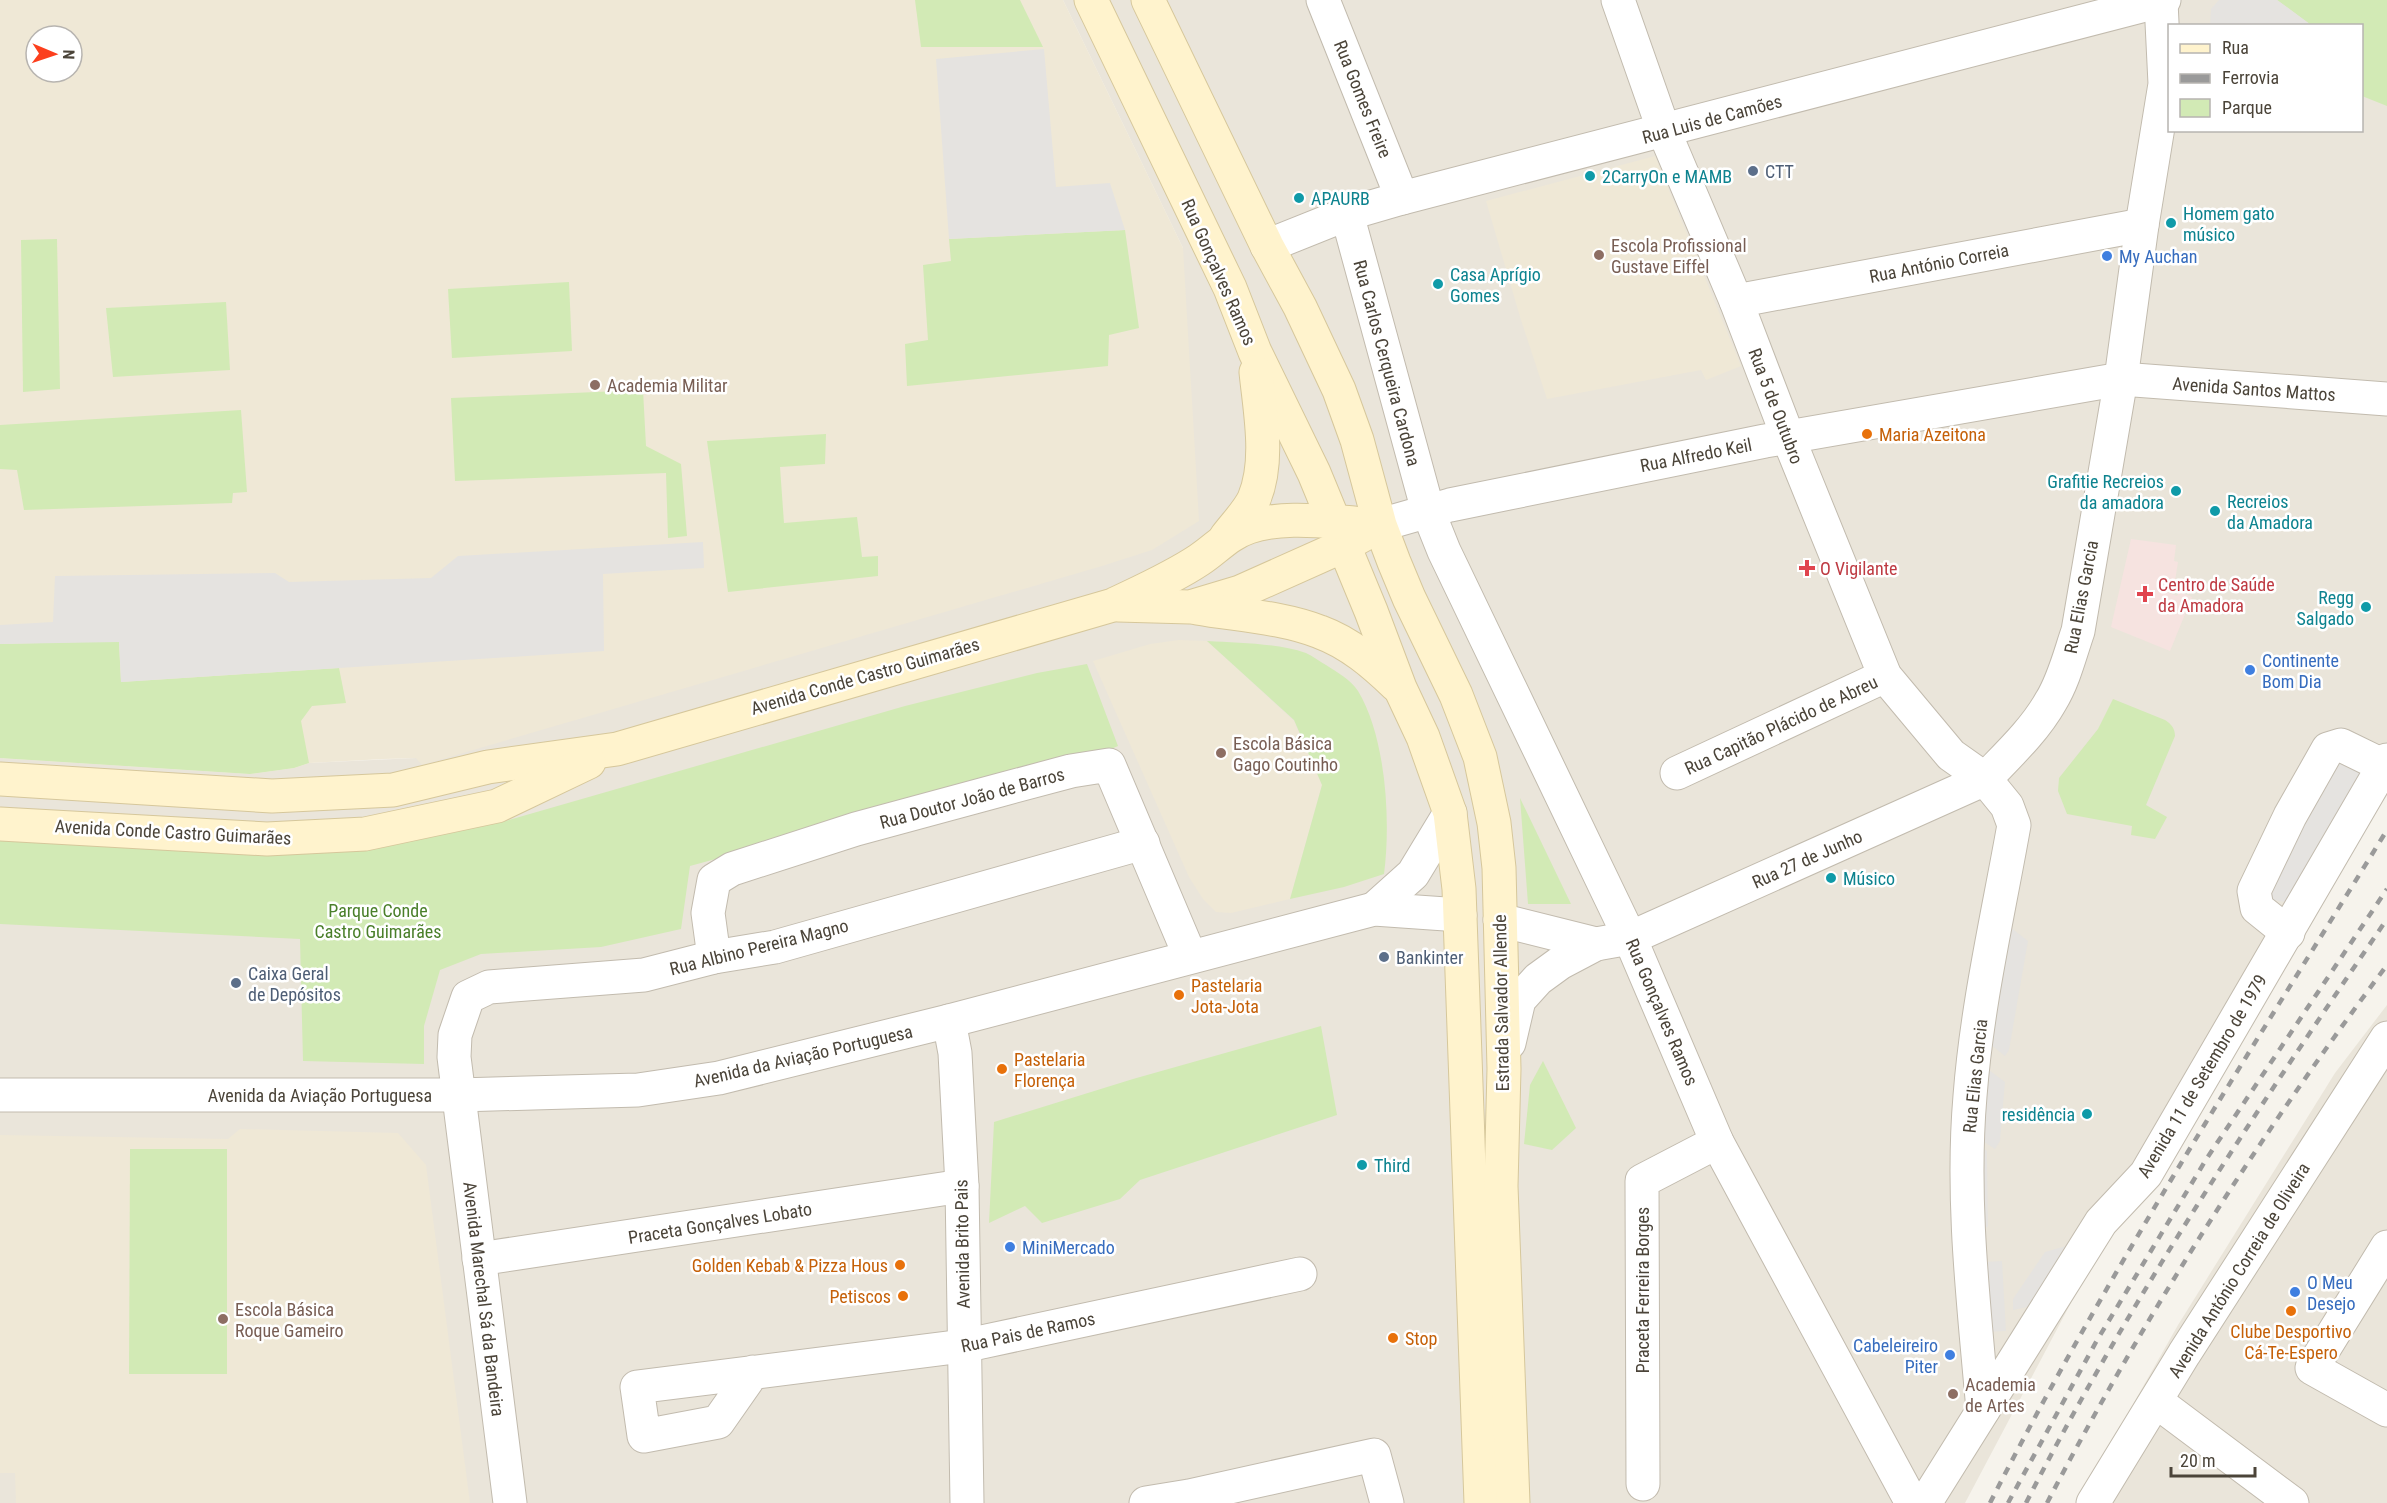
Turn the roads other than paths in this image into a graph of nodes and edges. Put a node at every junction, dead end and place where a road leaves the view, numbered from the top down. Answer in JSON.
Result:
{"nodes":[{"id":1,"x":1091,"y":0,"type":"edge"},
{"id":2,"x":1148,"y":0,"type":"edge"},
{"id":3,"x":1323,"y":0,"type":"edge"},
{"id":4,"x":1618,"y":0,"type":"edge"},
{"id":5,"x":2161,"y":1,"type":"edge"},
{"id":6,"x":1665,"y":131,"type":"junction"},
{"id":7,"x":1402,"y":198,"type":"junction"},
{"id":8,"x":1347,"y":214,"type":"junction"},
{"id":9,"x":2142,"y":225,"type":"junction"},
{"id":10,"x":1267,"y":246,"type":"junction"},
{"id":11,"x":1230,"y":288,"type":"junction"},
{"id":12,"x":1736,"y":301,"type":"junction"},
{"id":13,"x":1255,"y":352,"type":"junction"},
{"id":14,"x":2121,"y":379,"type":"junction"},
{"id":15,"x":2387,"y":399,"type":"edge"},
{"id":16,"x":1788,"y":437,"type":"junction"},
{"id":17,"x":1428,"y":511,"type":"junction"},
{"id":18,"x":1380,"y":525,"type":"junction"},
{"id":19,"x":1338,"y":534,"type":"junction"},
{"id":20,"x":1226,"y":537,"type":"junction"},
{"id":21,"x":1113,"y":605,"type":"junction"},
{"id":22,"x":1190,"y":607,"type":"junction"},
{"id":23,"x":1885,"y":676,"type":"junction"},
{"id":24,"x":1400,"y":688,"type":"junction"},
{"id":25,"x":617,"y":749,"type":"junction"},
{"id":26,"x":2385,"y":763,"type":"edge"},
{"id":27,"x":1677,"y":773,"type":"dead end"},
{"id":28,"x":0,"y":779,"type":"edge"},
{"id":29,"x":1984,"y":779,"type":"junction"},
{"id":30,"x":361,"y":792,"type":"junction"},
{"id":31,"x":1450,"y":813,"type":"junction"},
{"id":32,"x":0,"y":824,"type":"edge"},
{"id":33,"x":364,"y":834,"type":"junction"},
{"id":34,"x":1143,"y":843,"type":"junction"},
{"id":35,"x":1374,"y":909,"type":"junction"},
{"id":36,"x":1460,"y":915,"type":"junction"},
{"id":37,"x":1500,"y":920,"type":"junction"},
{"id":38,"x":2288,"y":933,"type":"junction"},
{"id":39,"x":1630,"y":938,"type":"junction"},
{"id":40,"x":1596,"y":944,"type":"junction"},
{"id":41,"x":1190,"y":956,"type":"junction"},
{"id":42,"x":714,"y":957,"type":"junction"},
{"id":43,"x":950,"y":1021,"type":"junction"},
{"id":44,"x":2387,"y":1038,"type":"edge"},
{"id":45,"x":1504,"y":1069,"type":"junction"},
{"id":46,"x":0,"y":1095,"type":"edge"},
{"id":47,"x":459,"y":1095,"type":"junction"},
{"id":48,"x":1717,"y":1142,"type":"junction"},
{"id":49,"x":962,"y":1186,"type":"junction"},
{"id":50,"x":2387,"y":1246,"type":"edge"},
{"id":51,"x":479,"y":1259,"type":"junction"},
{"id":52,"x":1300,"y":1274,"type":"dead end"},
{"id":53,"x":963,"y":1346,"type":"junction"},
{"id":54,"x":753,"y":1372,"type":"dead end"},
{"id":55,"x":2157,"y":1402,"type":"junction"},
{"id":56,"x":1983,"y":1410,"type":"junction"},
{"id":57,"x":2387,"y":1410,"type":"edge"},
{"id":58,"x":1643,"y":1484,"type":"dead end"},
{"id":59,"x":510,"y":1503,"type":"edge"},
{"id":60,"x":967,"y":1503,"type":"edge"},
{"id":61,"x":1146,"y":1503,"type":"edge"},
{"id":62,"x":1387,"y":1503,"type":"edge"},
{"id":63,"x":1481,"y":1503,"type":"edge"},
{"id":64,"x":1513,"y":1503,"type":"edge"},
{"id":65,"x":1912,"y":1503,"type":"edge"},
{"id":66,"x":1925,"y":1503,"type":"edge"},
{"id":67,"x":2093,"y":1503,"type":"edge"},
{"id":68,"x":2292,"y":1503,"type":"edge"}],
"edges":[{"from":1,"to":11,"type":"main road","name":"Rua Gonçalves Ramos"},
{"from":2,"to":10,"type":"main road"},
{"from":3,"to":7,"type":"street","name":"Rua Gomes Freire"},
{"from":4,"to":6,"type":"street","name":"Rua 5 de Outubro"},
{"from":5,"to":6,"type":"street","name":"Rua Luis de Camões"},
{"from":5,"to":9,"type":"street","name":"Rua Elias Garcia"},
{"from":6,"to":7,"type":"street","name":"Rua Luis de Camões"},
{"from":6,"to":12,"type":"street","name":"Rua 5 de Outubro"},
{"from":7,"to":8,"type":"street","name":"Rua Luis de Camões"},
{"from":8,"to":10,"type":"street","name":"Rua Luis de Camões"},
{"from":8,"to":17,"type":"street","name":"Rua Carlos Cerqueira Cardona"},
{"from":9,"to":12,"type":"street","name":"Rua António Correia"},
{"from":9,"to":14,"type":"street","name":"Rua Elias Garcia"},
{"from":10,"to":11,"type":"main road"},
{"from":10,"to":18,"type":"main road"},
{"from":11,"to":13,"type":"main road","name":"Rua Gonçalves Ramos"},
{"from":12,"to":16,"type":"street","name":"Rua 5 de Outubro"},
{"from":13,"to":19,"type":"main road","name":"Rua Gonçalves Ramos"},
{"from":13,"to":20,"type":"main road"},
{"from":14,"to":15,"type":"street","name":"Avenida Santos Mattos"},
{"from":14,"to":16,"type":"street","name":"Rua Alfredo Keil"},
{"from":14,"to":29,"type":"street","name":"Rua Elias Garcia"},
{"from":16,"to":17,"type":"street","name":"Rua Alfredo Keil"},
{"from":16,"to":23,"type":"street","name":"Rua 5 de Outubro"},
{"from":17,"to":18,"type":"street","name":"Rua Alfredo Keil"},
{"from":17,"to":39,"type":"street","name":"Rua Gonçalves Ramos"},
{"from":18,"to":19,"type":"main road","name":"Avenida Conde Castro Guimarães"},
{"from":18,"to":37,"type":"main road","name":"Estrada Salvador Allende"},
{"from":19,"to":20,"type":"main road","name":"Avenida Conde Castro Guimarães"},
{"from":19,"to":22,"type":"main road","name":"Avenida Conde Castro Guimarães"},
{"from":19,"to":24,"type":"main road","name":"Estrada Salvador Allende"},
{"from":20,"to":21,"type":"main road","name":"Avenida Conde Castro Guimarães"},
{"from":21,"to":22,"type":"main road","name":"Avenida Conde Castro Guimarães"},
{"from":21,"to":25,"type":"main road","name":"Avenida Conde Castro Guimarães"},
{"from":22,"to":24,"type":"main road"},
{"from":23,"to":27,"type":"street","name":"Rua Capitão Plácido de Abreu"},
{"from":23,"to":29,"type":"street","name":"Rua 5 de Outubro"},
{"from":24,"to":31,"type":"main road","name":"Estrada Salvador Allende"},
{"from":25,"to":30,"type":"main road","name":"Avenida Conde Castro Guimarães"},
{"from":25,"to":33,"type":"main road","name":"Avenida Conde Castro Guimarães"},
{"from":26,"to":38,"type":"street","name":"Avenida 11 de Setembro de 1979"},
{"from":26,"to":38,"type":"street"},
{"from":28,"to":30,"type":"main road","name":"Avenida Conde Castro Guimarães"},
{"from":29,"to":39,"type":"street","name":"Rua 27 de Junho"},
{"from":29,"to":56,"type":"street","name":"Rua Elias Garcia"},
{"from":30,"to":33,"type":"main road"},
{"from":31,"to":35,"type":"street","name":"Avenida da Aviação Portuguesa"},
{"from":31,"to":36,"type":"main road","name":"Estrada Salvador Allende"},
{"from":32,"to":33,"type":"main road","name":"Avenida Conde Castro Guimarães"},
{"from":34,"to":41,"type":"street","name":"Rua Doutor João de Barros"},
{"from":34,"to":42,"type":"street","name":"Rua Albino Pereira Magno"},
{"from":34,"to":42,"type":"street","name":"Rua Doutor João de Barros"},
{"from":35,"to":36,"type":"street","name":"Avenida da Aviação Portuguesa"},
{"from":35,"to":41,"type":"street","name":"Avenida da Aviação Portuguesa"},
{"from":36,"to":37,"type":"main road"},
{"from":36,"to":63,"type":"main road","name":"Estrada Salvador Allende"},
{"from":37,"to":40,"type":"street"},
{"from":37,"to":45,"type":"main road","name":"Estrada Salvador Allende"},
{"from":38,"to":56,"type":"street","name":"Avenida 11 de Setembro de 1979"},
{"from":39,"to":40,"type":"street","name":"Rua 27 de Junho"},
{"from":39,"to":48,"type":"street","name":"Rua Gonçalves Ramos"},
{"from":40,"to":45,"type":"street"},
{"from":41,"to":43,"type":"street","name":"Avenida da Aviação Portuguesa"},
{"from":42,"to":47,"type":"street","name":"Rua Albino Pereira Magno"},
{"from":43,"to":47,"type":"street","name":"Avenida da Aviação Portuguesa"},
{"from":43,"to":49,"type":"street","name":"Avenida Brito Pais"},
{"from":44,"to":55,"type":"street","name":"Avenida António Correia de Oliveira"},
{"from":45,"to":64,"type":"main road","name":"Estrada Salvador Allende"},
{"from":46,"to":47,"type":"street","name":"Avenida da Aviação Portuguesa"},
{"from":47,"to":51,"type":"street","name":"Avenida Marechal Sá da Bandeira"},
{"from":48,"to":58,"type":"street","name":"Praceta Ferreira Borges"},
{"from":48,"to":65,"type":"street","name":"Rua Gonçalves Ramos"},
{"from":49,"to":51,"type":"street","name":"Praceta Gonçalves Lobato"},
{"from":49,"to":53,"type":"street","name":"Avenida Brito Pais"},
{"from":50,"to":57,"type":"street"},
{"from":51,"to":59,"type":"street","name":"Avenida Marechal Sá da Bandeira"},
{"from":52,"to":53,"type":"street","name":"Rua Pais de Ramos"},
{"from":53,"to":54,"type":"street","name":"Rua Pais de Ramos"},
{"from":53,"to":60,"type":"street","name":"Avenida Brito Pais"},
{"from":55,"to":67,"type":"street","name":"Avenida António Correia de Oliveira"},
{"from":55,"to":68,"type":"street"},
{"from":56,"to":66,"type":"street","name":"Avenida 11 de Setembro de 1979"},
{"from":61,"to":62,"type":"street"}]}
